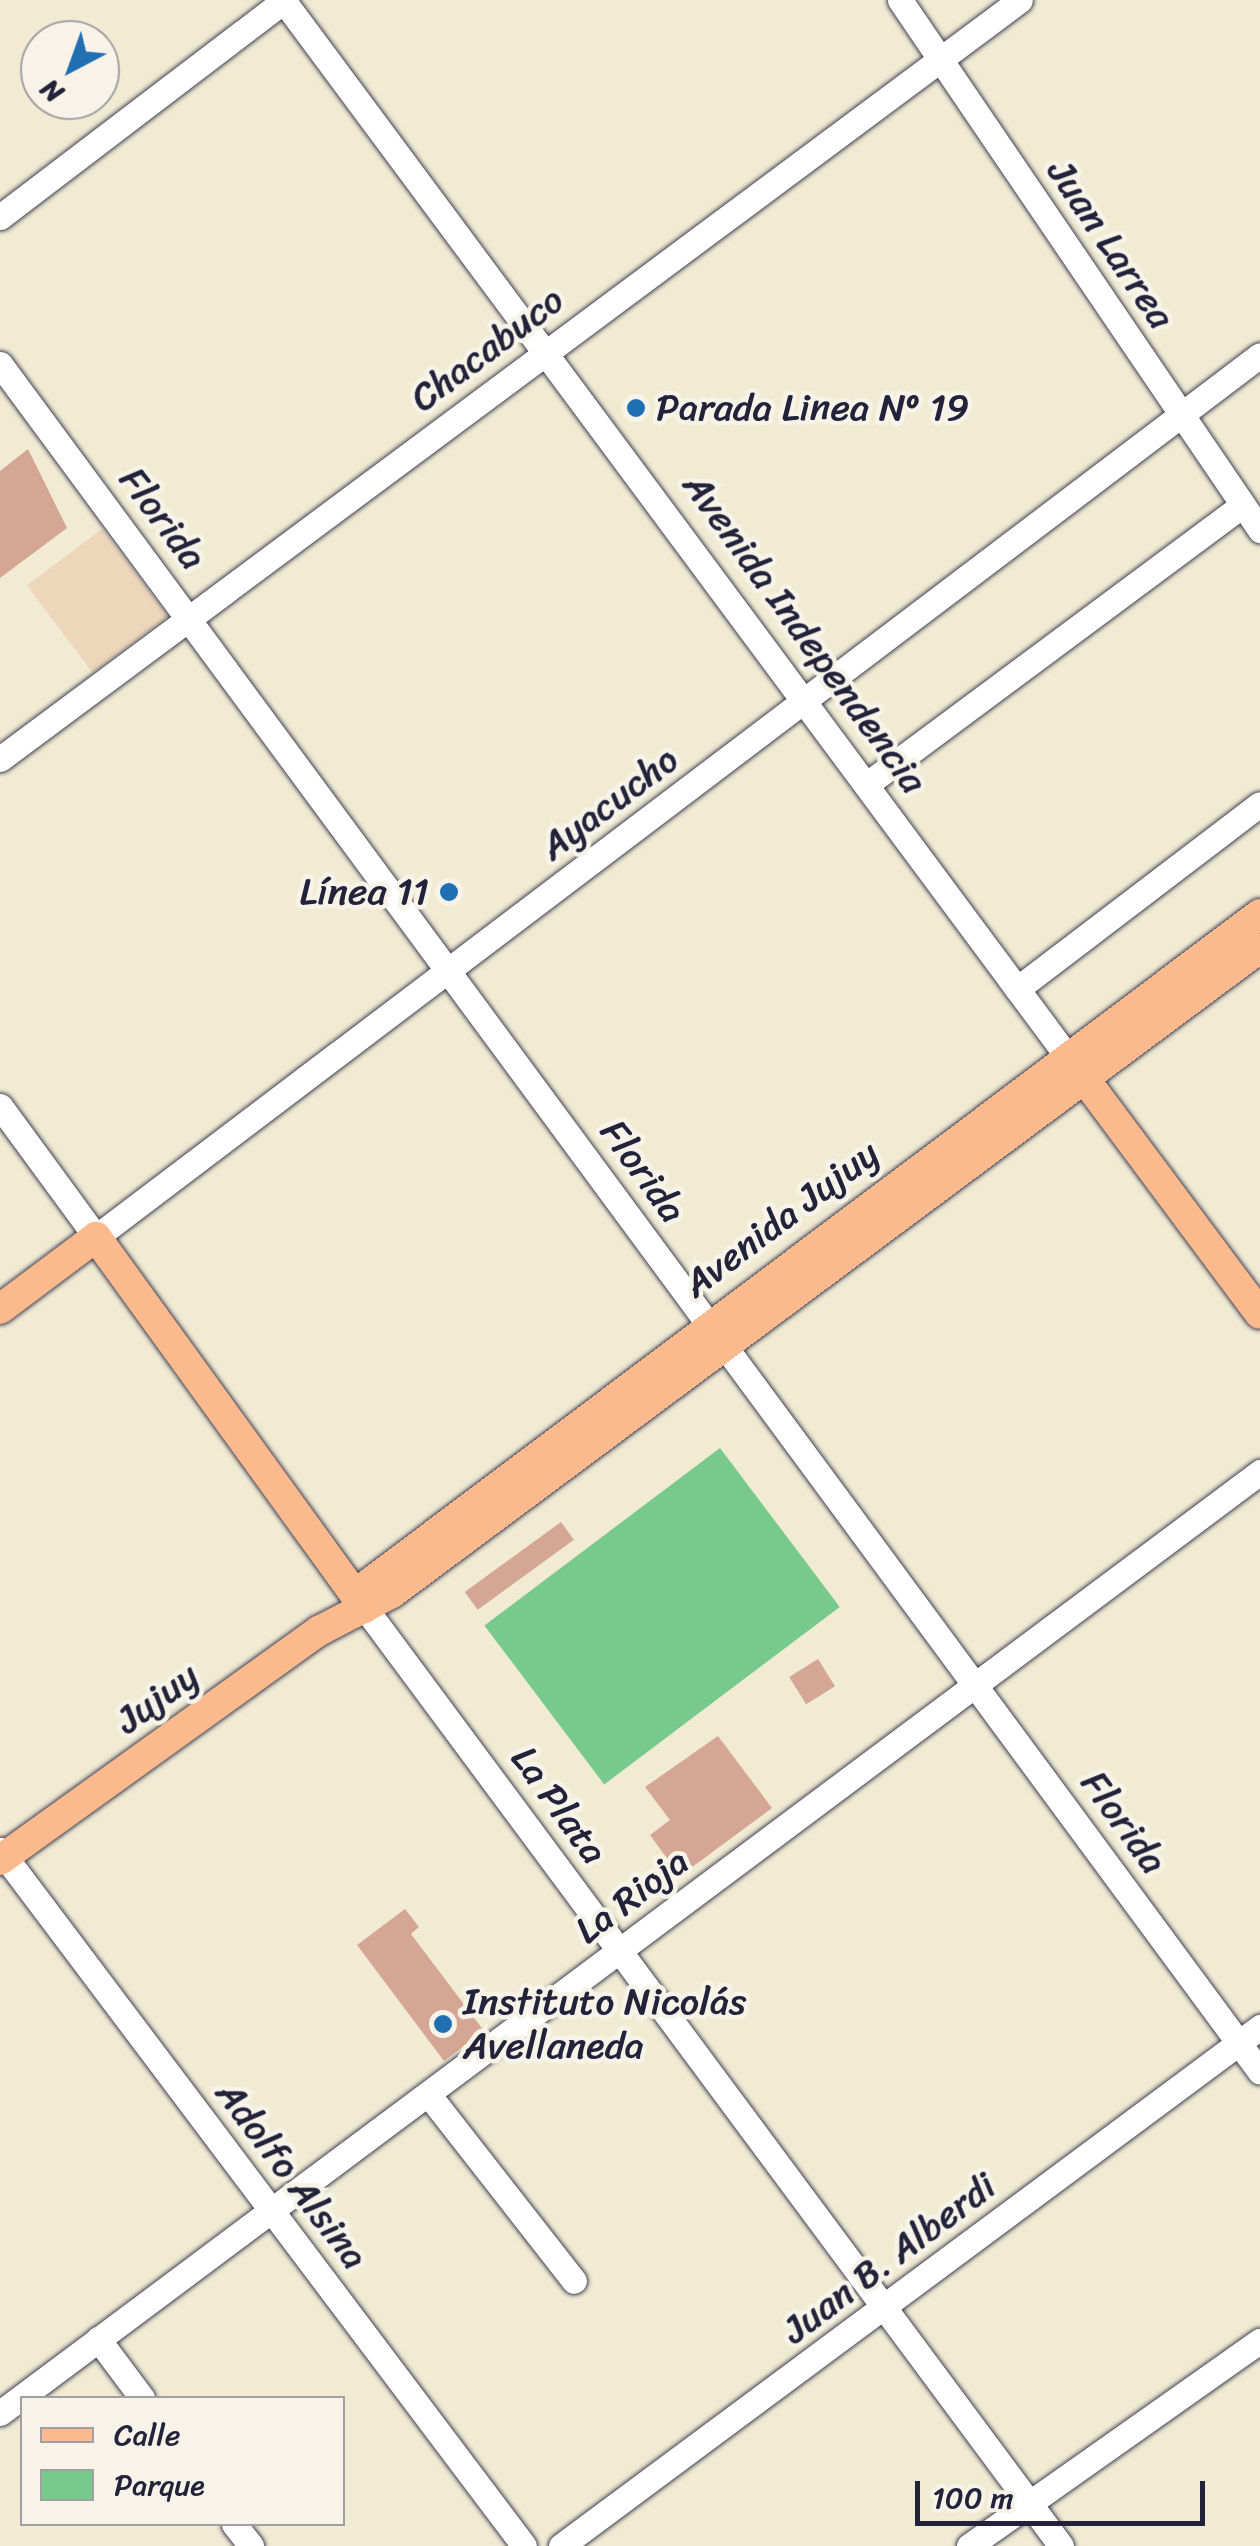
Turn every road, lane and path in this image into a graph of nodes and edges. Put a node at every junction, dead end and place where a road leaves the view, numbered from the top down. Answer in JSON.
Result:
{"nodes":[{"id":1,"x":284,"y":0,"type":"edge"},
{"id":2,"x":900,"y":0,"type":"edge"},
{"id":3,"x":1020,"y":0,"type":"edge"},
{"id":4,"x":942,"y":60,"type":"junction"},
{"id":5,"x":0,"y":217,"type":"edge"},
{"id":6,"x":547,"y":351,"type":"junction"},
{"id":7,"x":1260,"y":355,"type":"edge"},
{"id":8,"x":0,"y":364,"type":"edge"},
{"id":9,"x":1180,"y":414,"type":"junction"},
{"id":10,"x":1243,"y":505,"type":"junction"},
{"id":11,"x":1260,"y":530,"type":"edge"},
{"id":12,"x":190,"y":616,"type":"junction"},
{"id":13,"x":808,"y":704,"type":"junction"},
{"id":14,"x":0,"y":759,"type":"edge"},
{"id":15,"x":867,"y":784,"type":"junction"},
{"id":16,"x":1260,"y":804,"type":"edge"},
{"id":17,"x":1260,"y":914,"type":"edge"},
{"id":18,"x":1260,"y":948,"type":"edge"},
{"id":19,"x":450,"y":972,"type":"junction"},
{"id":20,"x":1018,"y":989,"type":"junction"},
{"id":21,"x":1076,"y":1068,"type":"junction"},
{"id":22,"x":0,"y":1106,"type":"edge"},
{"id":23,"x":96,"y":1237,"type":"junction"},
{"id":24,"x":0,"y":1309,"type":"edge"},
{"id":25,"x":1260,"y":1314,"type":"edge"},
{"id":26,"x":717,"y":1334,"type":"junction"},
{"id":27,"x":1260,"y":1472,"type":"edge"},
{"id":28,"x":360,"y":1601,"type":"junction"},
{"id":29,"x":975,"y":1684,"type":"junction"},
{"id":30,"x":2,"y":1856,"type":"edge"},
{"id":31,"x":618,"y":1954,"type":"junction"},
{"id":32,"x":1250,"y":2034,"type":"edge"},
{"id":33,"x":1260,"y":2072,"type":"edge"},
{"id":34,"x":428,"y":2094,"type":"junction"},
{"id":35,"x":272,"y":2209,"type":"junction"},
{"id":36,"x":574,"y":2281,"type":"dead end"},
{"id":37,"x":883,"y":2310,"type":"junction"},
{"id":38,"x":98,"y":2339,"type":"junction"},
{"id":39,"x":1260,"y":2341,"type":"edge"},
{"id":40,"x":21,"y":2396,"type":"edge"},
{"id":41,"x":141,"y":2396,"type":"edge"},
{"id":42,"x":1030,"y":2504,"type":"junction"},
{"id":43,"x":524,"y":2546,"type":"edge"},
{"id":44,"x":561,"y":2546,"type":"edge"},
{"id":45,"x":969,"y":2546,"type":"edge"},
{"id":46,"x":1061,"y":2546,"type":"edge"}],
"edges":[{"from":1,"to":5,"type":"street"},
{"from":1,"to":6,"type":"street","name":"Avenida Independencia"},
{"from":2,"to":4,"type":"street","name":"Juan Larrea"},
{"from":3,"to":4,"type":"street","name":"Chacabuco"},
{"from":4,"to":6,"type":"street","name":"Chacabuco"},
{"from":4,"to":9,"type":"street","name":"Juan Larrea"},
{"from":6,"to":12,"type":"street","name":"Chacabuco"},
{"from":6,"to":13,"type":"street","name":"Avenida Independencia"},
{"from":7,"to":9,"type":"street","name":"Ayacucho"},
{"from":8,"to":12,"type":"street","name":"Florida"},
{"from":9,"to":10,"type":"street","name":"Juan Larrea"},
{"from":9,"to":13,"type":"street","name":"Ayacucho"},
{"from":10,"to":11,"type":"street","name":"Juan Larrea"},
{"from":10,"to":15,"type":"street"},
{"from":12,"to":14,"type":"street","name":"Chacabuco"},
{"from":12,"to":19,"type":"street","name":"Florida"},
{"from":13,"to":15,"type":"street","name":"Avenida Independencia"},
{"from":13,"to":19,"type":"street","name":"Ayacucho"},
{"from":15,"to":20,"type":"street","name":"Avenida Independencia"},
{"from":16,"to":20,"type":"street"},
{"from":17,"to":21,"type":"main road","name":"Avenida Jujuy"},
{"from":18,"to":21,"type":"main road","name":"Avenida Jujuy"},
{"from":19,"to":23,"type":"street","name":"Ayacucho"},
{"from":19,"to":26,"type":"street","name":"Florida"},
{"from":20,"to":21,"type":"street","name":"Avenida Independencia"},
{"from":21,"to":25,"type":"main road","name":"Avenida Independencia"},
{"from":21,"to":26,"type":"main road","name":"Avenida Jujuy"},
{"from":22,"to":23,"type":"street","name":"La Plata"},
{"from":23,"to":24,"type":"main road","name":"Ayacucho"},
{"from":23,"to":28,"type":"main road","name":"La Plata"},
{"from":26,"to":28,"type":"main road","name":"Avenida Jujuy"},
{"from":26,"to":29,"type":"street","name":"Florida"},
{"from":27,"to":29,"type":"street","name":"La Rioja"},
{"from":28,"to":30,"type":"main road","name":"Jujuy"},
{"from":28,"to":31,"type":"street","name":"La Plata"},
{"from":29,"to":31,"type":"street","name":"La Rioja"},
{"from":29,"to":32,"type":"street","name":"Florida"},
{"from":30,"to":35,"type":"street","name":"Adolfo Alsina"},
{"from":31,"to":34,"type":"street","name":"La Rioja"},
{"from":31,"to":37,"type":"street","name":"La Plata"},
{"from":32,"to":33,"type":"street","name":"Florida"},
{"from":32,"to":37,"type":"street","name":"Juan B. Alberdi"},
{"from":34,"to":35,"type":"street","name":"La Rioja"},
{"from":34,"to":36,"type":"street"},
{"from":35,"to":38,"type":"street","name":"La Rioja"},
{"from":35,"to":43,"type":"street","name":"Adolfo Alsina"},
{"from":37,"to":42,"type":"street","name":"La Plata"},
{"from":37,"to":44,"type":"street","name":"Juan B. Alberdi"},
{"from":38,"to":40,"type":"street","name":"La Rioja"},
{"from":38,"to":41,"type":"street"},
{"from":39,"to":42,"type":"street"},
{"from":42,"to":45,"type":"street"},
{"from":42,"to":46,"type":"street","name":"La Plata"}]}
